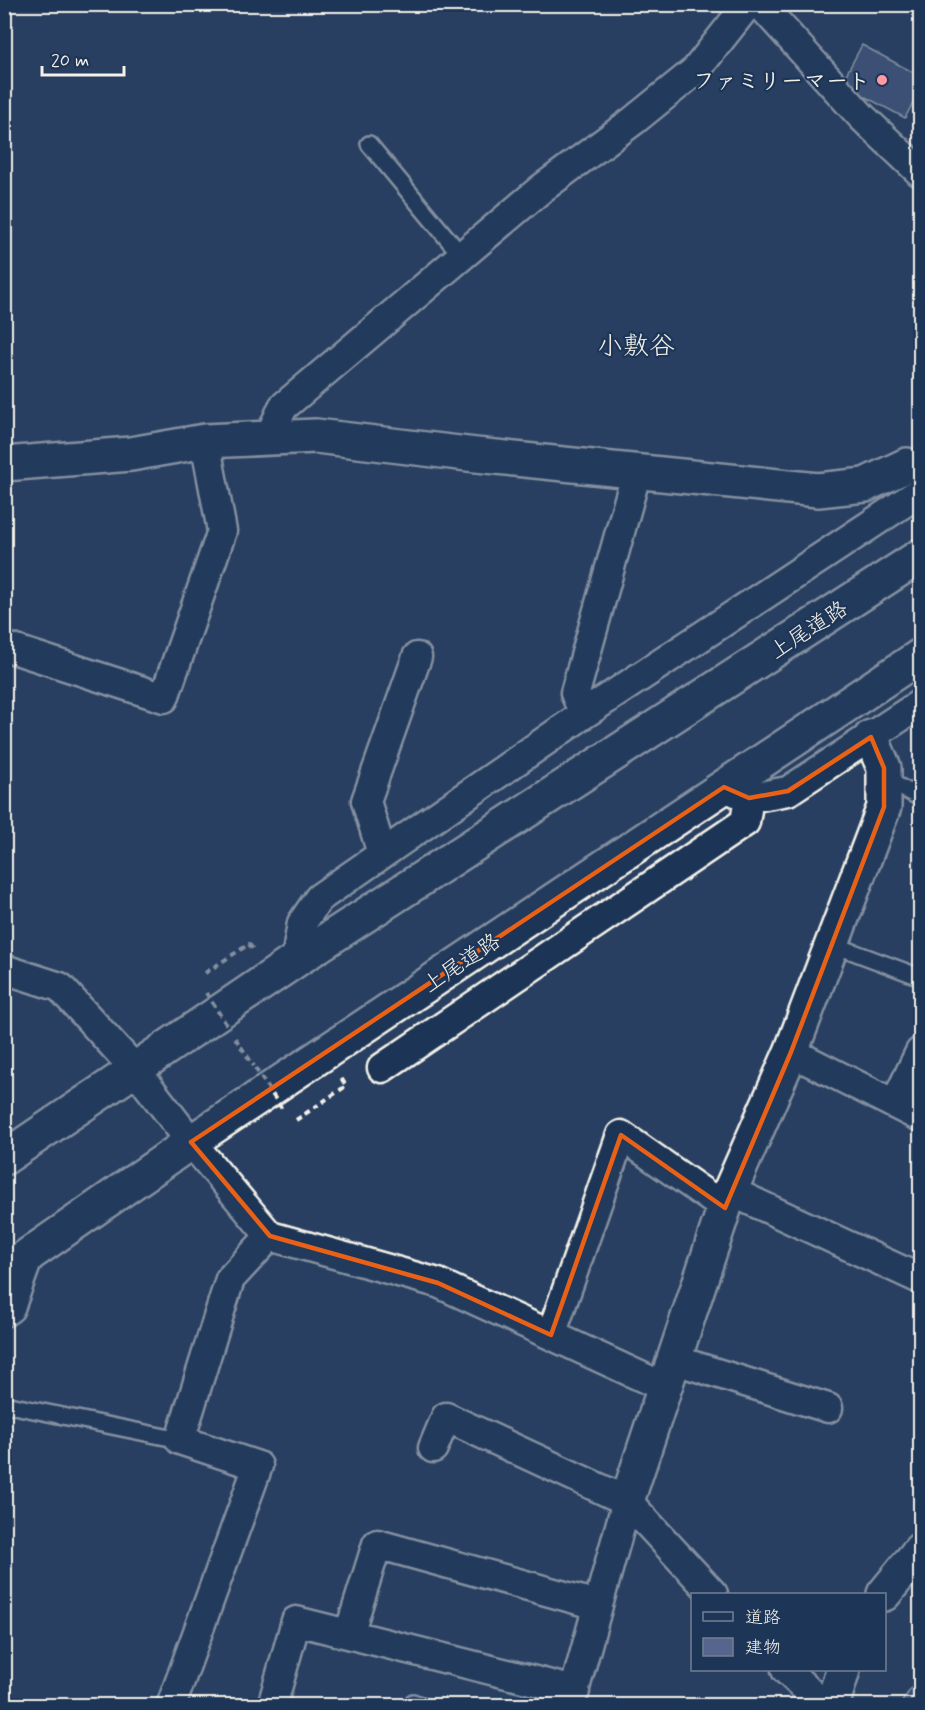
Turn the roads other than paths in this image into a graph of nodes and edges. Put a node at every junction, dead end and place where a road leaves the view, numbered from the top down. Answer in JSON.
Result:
{"nodes":[{"id":1,"x":748,"y":4,"type":"edge"},
{"id":2,"x":760,"y":4,"type":"edge"},
{"id":3,"x":369,"y":144,"type":"dead end"},
{"id":4,"x":921,"y":172,"type":"edge"},
{"id":5,"x":461,"y":255,"type":"junction"},
{"id":6,"x":268,"y":438,"type":"junction"},
{"id":7,"x":205,"y":441,"type":"junction"},
{"id":8,"x":4,"y":464,"type":"edge"},
{"id":9,"x":637,"y":471,"type":"junction"},
{"id":10,"x":917,"y":475,"type":"edge"},
{"id":11,"x":921,"y":556,"type":"edge"},
{"id":12,"x":4,"y":646,"type":"edge"},
{"id":13,"x":921,"y":656,"type":"edge"},
{"id":14,"x":417,"y":657,"type":"dead end"},
{"id":15,"x":921,"y":704,"type":"edge"},
{"id":16,"x":584,"y":714,"type":"junction"},
{"id":17,"x":871,"y":737,"type":"junction"},
{"id":18,"x":884,"y":778,"type":"junction"},
{"id":19,"x":737,"y":793,"type":"junction"},
{"id":20,"x":921,"y":798,"type":"edge"},
{"id":21,"x":382,"y":854,"type":"junction"},
{"id":22,"x":832,"y":944,"type":"junction"},
{"id":23,"x":296,"y":960,"type":"junction"},
{"id":24,"x":4,"y":969,"type":"edge"},
{"id":25,"x":921,"y":977,"type":"edge"},
{"id":26,"x":791,"y":1052,"type":"junction"},
{"id":27,"x":921,"y":1052,"type":"edge"},
{"id":28,"x":382,"y":1068,"type":"dead end"},
{"id":29,"x":135,"y":1069,"type":"junction"},
{"id":30,"x":896,"y":1104,"type":"junction"},
{"id":31,"x":921,"y":1117,"type":"edge"},
{"id":32,"x":191,"y":1142,"type":"junction"},
{"id":33,"x":4,"y":1158,"type":"edge"},
{"id":34,"x":727,"y":1200,"type":"junction"},
{"id":35,"x":270,"y":1236,"type":"junction"},
{"id":36,"x":17,"y":1264,"type":"edge"},
{"id":37,"x":921,"y":1279,"type":"edge"},
{"id":38,"x":4,"y":1312,"type":"edge"},
{"id":39,"x":552,"y":1335,"type":"junction"},
{"id":40,"x":670,"y":1374,"type":"junction"},
{"id":41,"x":4,"y":1404,"type":"edge"},
{"id":42,"x":828,"y":1408,"type":"dead end"},
{"id":43,"x":180,"y":1440,"type":"junction"},
{"id":44,"x":433,"y":1448,"type":"dead end"},
{"id":45,"x":627,"y":1501,"type":"junction"},
{"id":46,"x":921,"y":1550,"type":"edge"},
{"id":47,"x":712,"y":1593,"type":"edge"},
{"id":48,"x":885,"y":1593,"type":"edge"},
{"id":49,"x":597,"y":1605,"type":"junction"},
{"id":50,"x":349,"y":1634,"type":"junction"},
{"id":51,"x":787,"y":1671,"type":"edge"},
{"id":52,"x":843,"y":1671,"type":"edge"},
{"id":53,"x":573,"y":1698,"type":"edge"},
{"id":54,"x":171,"y":1706,"type":"edge"},
{"id":55,"x":272,"y":1706,"type":"edge"},
{"id":56,"x":825,"y":1706,"type":"edge"},
{"id":57,"x":832,"y":1706,"type":"edge"}],
"edges":[{"from":1,"to":5,"type":"street"},
{"from":2,"to":4,"type":"street"},
{"from":3,"to":5,"type":"lane"},
{"from":5,"to":6,"type":"street"},
{"from":6,"to":7,"type":"main road"},
{"from":6,"to":9,"type":"main road"},
{"from":7,"to":8,"type":"main road"},
{"from":7,"to":12,"type":"street"},
{"from":9,"to":10,"type":"main road"},
{"from":9,"to":16,"type":"street"},
{"from":10,"to":16,"type":"street"},
{"from":11,"to":23,"type":"main road","name":"上尾道路"},
{"from":13,"to":19,"type":"main road","name":"上尾道路"},
{"from":14,"to":21,"type":"street"},
{"from":15,"to":17,"type":"street"},
{"from":16,"to":21,"type":"street"},
{"from":17,"to":18,"type":"main road"},
{"from":17,"to":19,"type":"street"},
{"from":18,"to":20,"type":"lane"},
{"from":18,"to":22,"type":"main road"},
{"from":19,"to":28,"type":"street"},
{"from":19,"to":32,"type":"main road","name":"上尾道路"},
{"from":21,"to":23,"type":"street"},
{"from":22,"to":25,"type":"lane"},
{"from":22,"to":26,"type":"main road"},
{"from":23,"to":29,"type":"main road","name":"上尾道路"},
{"from":24,"to":29,"type":"street"},
{"from":26,"to":30,"type":"street"},
{"from":26,"to":34,"type":"main road"},
{"from":27,"to":30,"type":"street"},
{"from":29,"to":32,"type":"street"},
{"from":29,"to":33,"type":"main road","name":"上尾道路"},
{"from":30,"to":31,"type":"street"},
{"from":32,"to":35,"type":"street"},
{"from":32,"to":36,"type":"main road","name":"上尾道路"},
{"from":34,"to":37,"type":"street"},
{"from":34,"to":39,"type":"street"},
{"from":34,"to":40,"type":"main road"},
{"from":35,"to":39,"type":"street"},
{"from":35,"to":43,"type":"street"},
{"from":36,"to":38,"type":"street"},
{"from":39,"to":40,"type":"street"},
{"from":40,"to":42,"type":"street"},
{"from":40,"to":45,"type":"main road"},
{"from":41,"to":43,"type":"lane"},
{"from":43,"to":54,"type":"street"},
{"from":44,"to":45,"type":"street"},
{"from":45,"to":47,"type":"street"},
{"from":45,"to":49,"type":"street"},
{"from":46,"to":48,"type":"main road"},
{"from":49,"to":50,"type":"street"},
{"from":49,"to":53,"type":"street"},
{"from":50,"to":53,"type":"street"},
{"from":50,"to":55,"type":"street"},
{"from":51,"to":56,"type":"street"},
{"from":52,"to":57,"type":"main road"}]}
